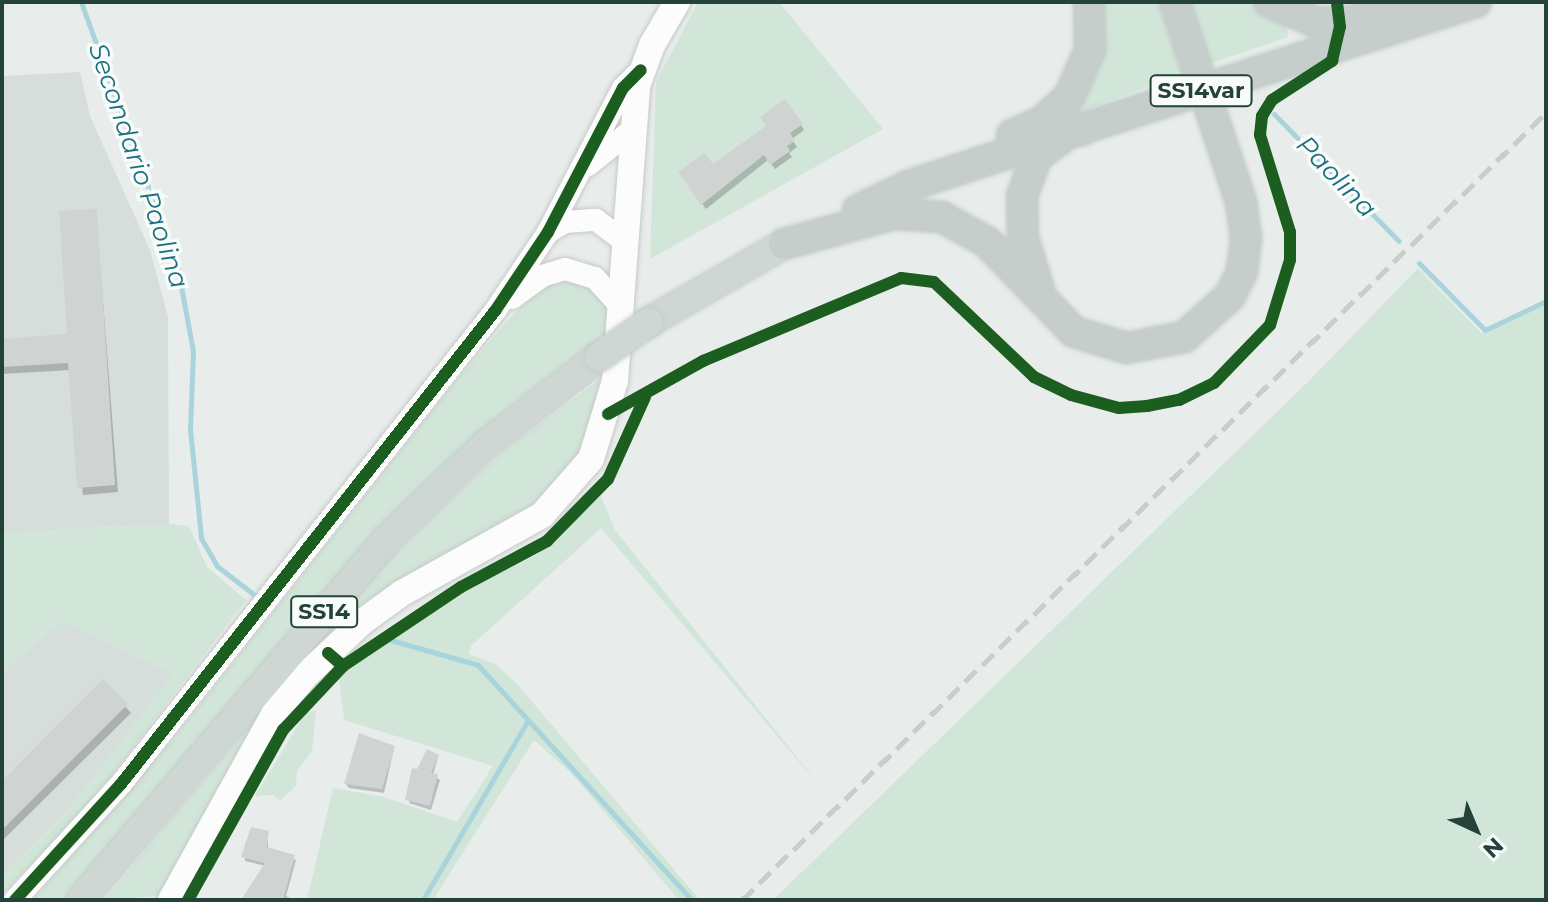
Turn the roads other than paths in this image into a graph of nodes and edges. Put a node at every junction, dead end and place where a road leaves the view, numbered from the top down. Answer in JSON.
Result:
{"nodes":[{"id":1,"x":677,"y":2,"type":"edge"},
{"id":2,"x":1089,"y":2,"type":"edge"},
{"id":3,"x":1175,"y":2,"type":"edge"},
{"id":4,"x":1433,"y":2,"type":"edge"},
{"id":5,"x":1476,"y":2,"type":"edge"},
{"id":6,"x":1270,"y":3,"type":"edge"},
{"id":7,"x":641,"y":70,"type":"junction"},
{"id":8,"x":632,"y":130,"type":"junction"},
{"id":9,"x":1078,"y":130,"type":"junction"},
{"id":10,"x":577,"y":175,"type":"junction"},
{"id":11,"x":941,"y":175,"type":"junction"},
{"id":12,"x":548,"y":232,"type":"junction"},
{"id":13,"x":626,"y":243,"type":"junction"},
{"id":14,"x":784,"y":244,"type":"junction"},
{"id":15,"x":1043,"y":304,"type":"junction"},
{"id":16,"x":622,"y":308,"type":"junction"},
{"id":17,"x":495,"y":311,"type":"junction"},
{"id":18,"x":15,"y":900,"type":"edge"},
{"id":19,"x":81,"y":900,"type":"edge"},
{"id":20,"x":171,"y":900,"type":"edge"}],
"edges":[{"from":1,"to":7,"type":"main road"},
{"from":2,"to":11,"type":"highway"},
{"from":3,"to":15,"type":"highway"},
{"from":4,"to":6,"type":"highway"},
{"from":5,"to":9,"type":"highway","number":"SS14var","bridge":true},
{"from":7,"to":8,"type":"main road"},
{"from":7,"to":10,"type":"street"},
{"from":8,"to":10,"type":"street"},
{"from":8,"to":13,"type":"main road"},
{"from":9,"to":11,"type":"highway","number":"SS14var"},
{"from":9,"to":15,"type":"highway"},
{"from":10,"to":12,"type":"street"},
{"from":11,"to":14,"type":"highway","number":"SS14var"},
{"from":12,"to":13,"type":"street"},
{"from":12,"to":17,"type":"street"},
{"from":13,"to":16,"type":"main road"},
{"from":14,"to":15,"type":"highway"},
{"from":14,"to":19,"type":"main road","number":"SS14","bridge":true},
{"from":16,"to":17,"type":"street"},
{"from":16,"to":20,"type":"main road"},
{"from":17,"to":18,"type":"street"}]}
